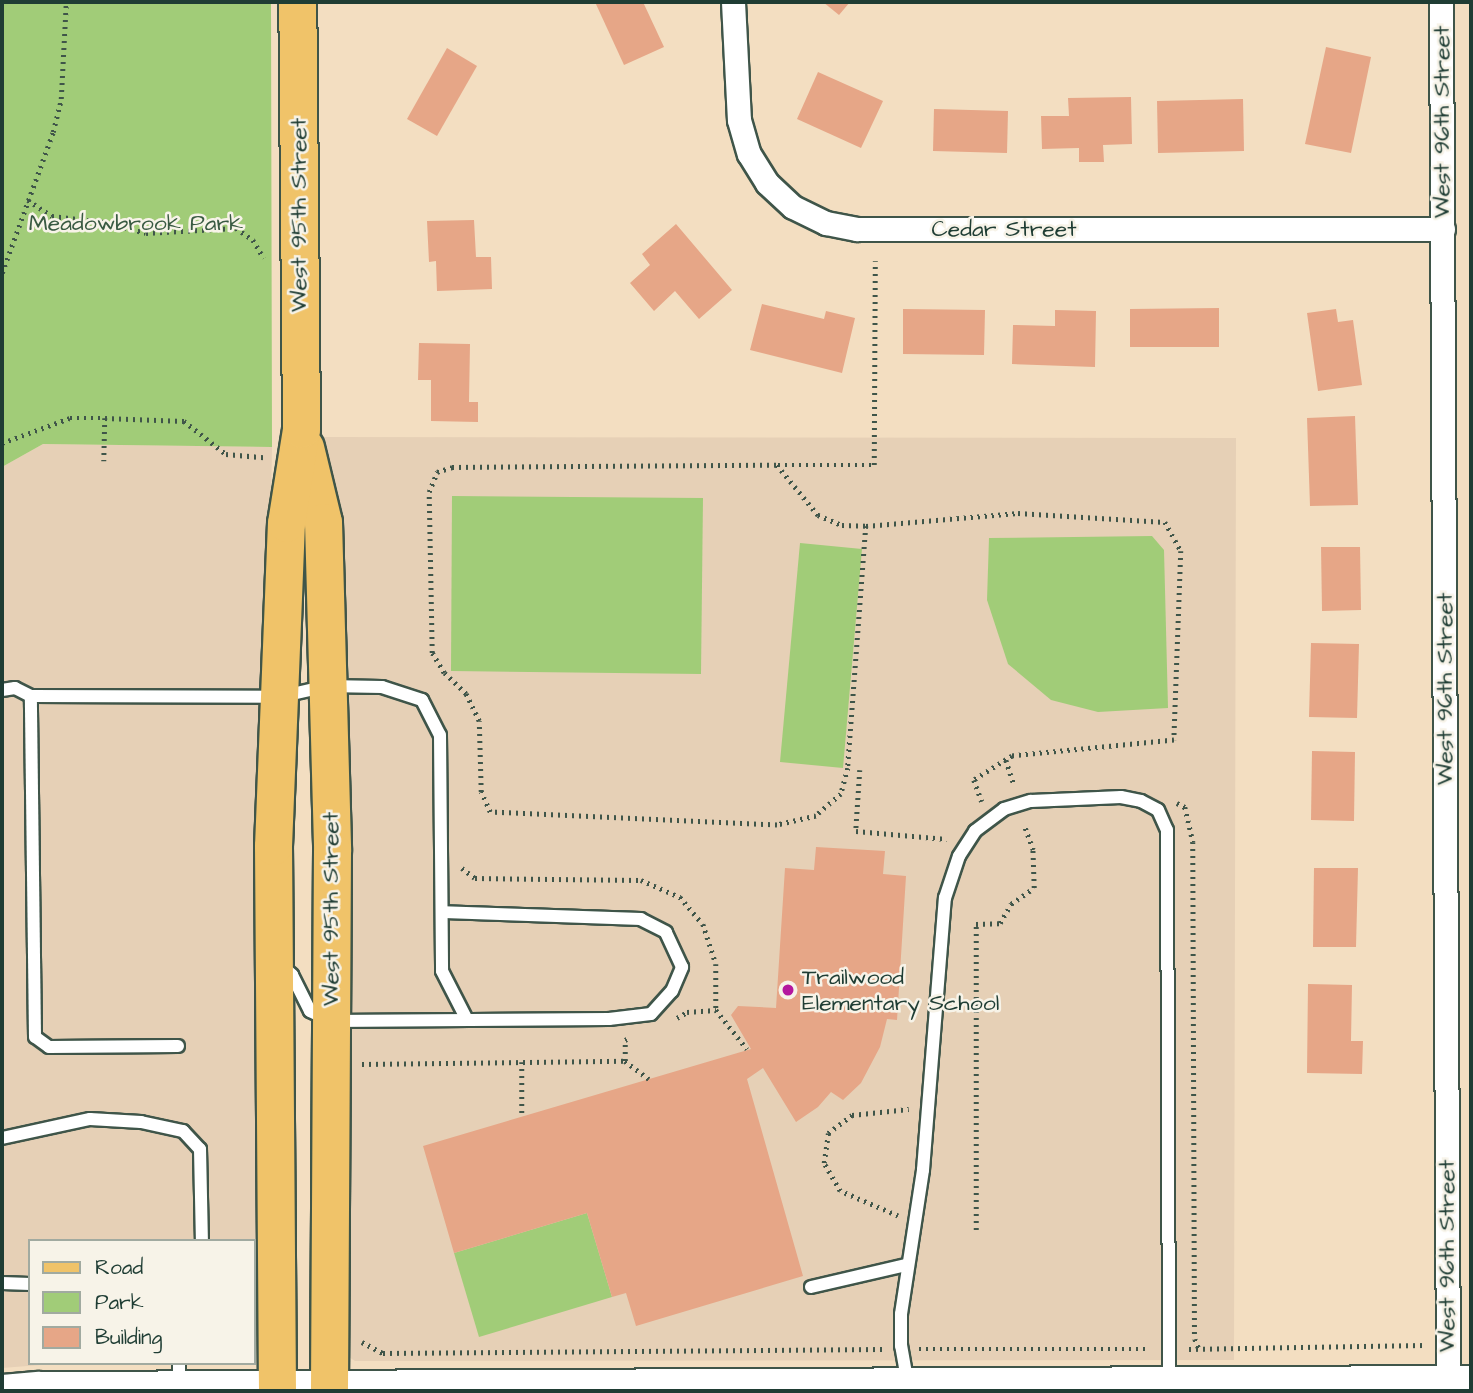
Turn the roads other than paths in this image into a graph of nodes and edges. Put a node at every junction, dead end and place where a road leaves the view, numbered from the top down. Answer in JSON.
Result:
{"nodes":[{"id":1,"x":297,"y":2,"type":"edge"},
{"id":2,"x":733,"y":2,"type":"edge"},
{"id":3,"x":1441,"y":2,"type":"edge"},
{"id":4,"x":1443,"y":229,"type":"junction"},
{"id":5,"x":301,"y":429,"type":"junction"},
{"id":6,"x":327,"y":686,"type":"junction"},
{"id":7,"x":2,"y":690,"type":"edge"},
{"id":8,"x":31,"y":696,"type":"junction"},
{"id":9,"x":279,"y":697,"type":"junction"},
{"id":10,"x":444,"y":912,"type":"junction"},
{"id":11,"x":273,"y":957,"type":"junction"},
{"id":12,"x":466,"y":1018,"type":"junction"},
{"id":13,"x":331,"y":1021,"type":"junction"},
{"id":14,"x":178,"y":1046,"type":"dead end"},
{"id":15,"x":2,"y":1138,"type":"edge"},
{"id":16,"x":202,"y":1239,"type":"edge"},
{"id":17,"x":906,"y":1265,"type":"junction"},
{"id":18,"x":2,"y":1283,"type":"edge"},
{"id":19,"x":28,"y":1284,"type":"edge"},
{"id":20,"x":811,"y":1287,"type":"dead end"},
{"id":21,"x":1448,"y":1377,"type":"junction"},
{"id":22,"x":1471,"y":1377,"type":"edge"},
{"id":23,"x":1169,"y":1378,"type":"junction"},
{"id":24,"x":179,"y":1379,"type":"edge"},
{"id":25,"x":904,"y":1384,"type":"edge"},
{"id":26,"x":276,"y":1386,"type":"edge"},
{"id":27,"x":329,"y":1386,"type":"edge"},
{"id":28,"x":434,"y":1386,"type":"edge"},
{"id":29,"x":608,"y":1386,"type":"edge"},
{"id":30,"x":2,"y":1387,"type":"edge"}],
"edges":[{"from":1,"to":5,"type":"main road","name":"West 95th Street"},
{"from":2,"to":4,"type":"street","name":"Cedar Street"},
{"from":3,"to":4,"type":"street","name":"West 96th Street"},
{"from":4,"to":21,"type":"street","name":"West 96th Street"},
{"from":5,"to":6,"type":"main road","name":"West 95th Street"},
{"from":5,"to":9,"type":"main road","name":"West 95th Street"},
{"from":6,"to":9,"type":"lane"},
{"from":6,"to":10,"type":"lane"},
{"from":6,"to":13,"type":"main road","name":"West 95th Street"},
{"from":7,"to":8,"type":"lane"},
{"from":8,"to":9,"type":"lane"},
{"from":8,"to":14,"type":"lane"},
{"from":9,"to":11,"type":"main road","name":"West 95th Street"},
{"from":10,"to":12,"type":"lane"},
{"from":10,"to":12,"type":"lane"},
{"from":11,"to":13,"type":"lane"},
{"from":11,"to":26,"type":"main road","name":"West 95th Street"},
{"from":12,"to":13,"type":"lane"},
{"from":13,"to":27,"type":"main road","name":"West 95th Street"},
{"from":15,"to":16,"type":"lane"},
{"from":17,"to":20,"type":"lane"},
{"from":17,"to":23,"type":"lane"},
{"from":17,"to":25,"type":"lane"},
{"from":18,"to":19,"type":"lane"},
{"from":21,"to":22,"type":"street"},
{"from":21,"to":23,"type":"street"},
{"from":23,"to":25,"type":"street"},
{"from":24,"to":26,"type":"street"},
{"from":24,"to":30,"type":"street"},
{"from":25,"to":29,"type":"street"},
{"from":26,"to":27,"type":"street"},
{"from":27,"to":28,"type":"street"},
{"from":28,"to":29,"type":"street"}]}
